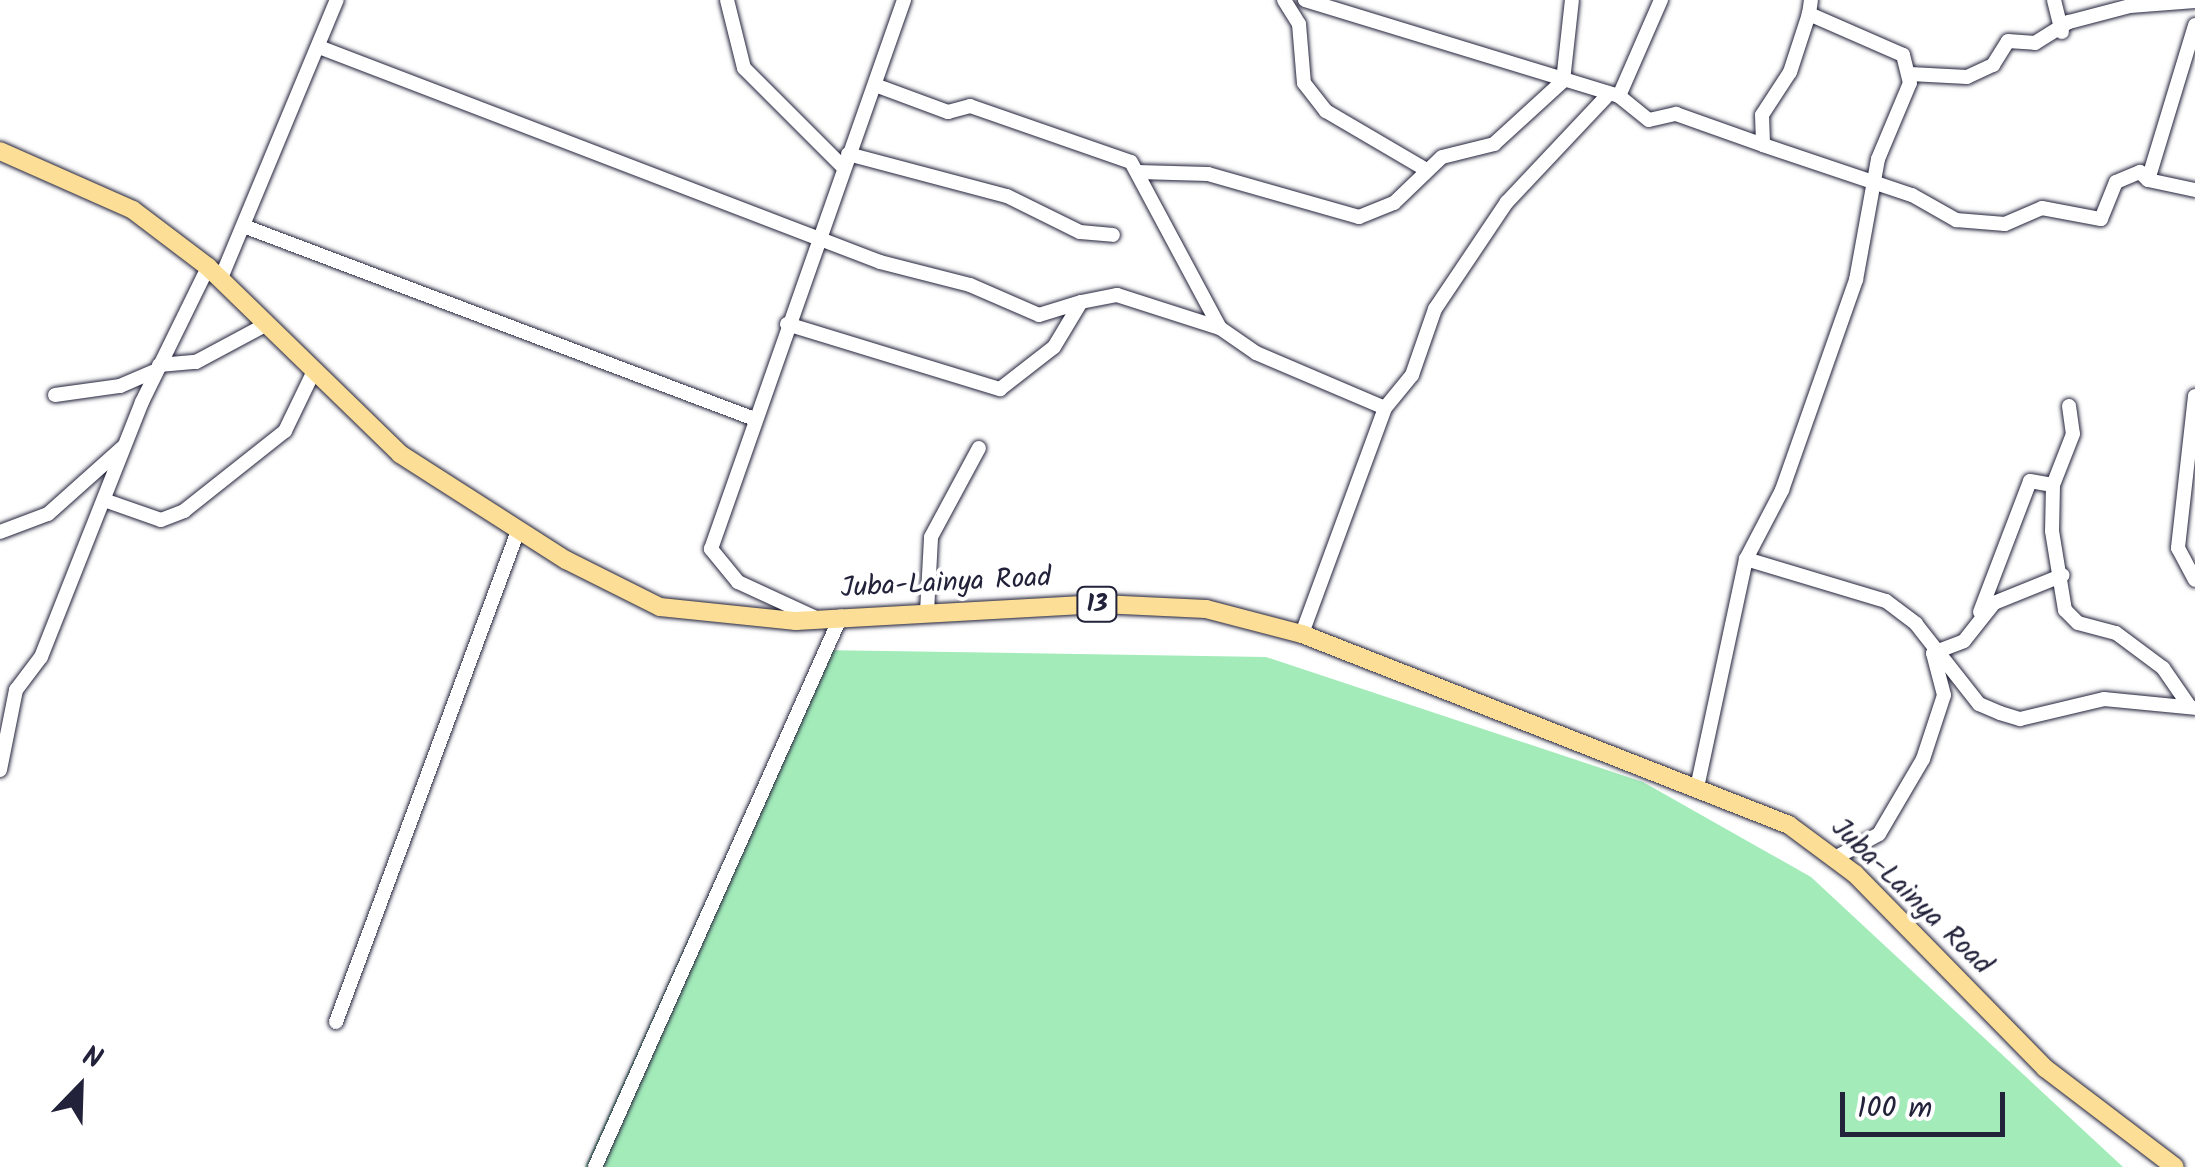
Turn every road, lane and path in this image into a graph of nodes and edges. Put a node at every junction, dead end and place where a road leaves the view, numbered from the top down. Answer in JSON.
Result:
{"nodes":[{"id":1,"x":336,"y":0,"type":"edge"},
{"id":2,"x":727,"y":0,"type":"edge"},
{"id":3,"x":904,"y":0,"type":"edge"},
{"id":4,"x":1284,"y":0,"type":"edge"},
{"id":5,"x":1572,"y":0,"type":"edge"},
{"id":6,"x":1662,"y":0,"type":"edge"},
{"id":7,"x":2054,"y":0,"type":"edge"},
{"id":8,"x":1315,"y":2,"type":"edge"},
{"id":9,"x":2195,"y":2,"type":"edge"},
{"id":10,"x":1810,"y":7,"type":"edge"},
{"id":11,"x":2195,"y":24,"type":"edge"},
{"id":12,"x":2062,"y":32,"type":"junction"},
{"id":13,"x":319,"y":47,"type":"junction"},
{"id":14,"x":1910,"y":74,"type":"junction"},
{"id":15,"x":1563,"y":81,"type":"junction"},
{"id":16,"x":875,"y":85,"type":"junction"},
{"id":17,"x":1613,"y":97,"type":"junction"},
{"id":18,"x":1764,"y":145,"type":"junction"},
{"id":19,"x":0,"y":151,"type":"edge"},
{"id":20,"x":845,"y":160,"type":"junction"},
{"id":21,"x":1425,"y":170,"type":"junction"},
{"id":22,"x":1138,"y":172,"type":"junction"},
{"id":23,"x":2148,"y":180,"type":"junction"},
{"id":24,"x":1874,"y":186,"type":"junction"},
{"id":25,"x":2195,"y":190,"type":"edge"},
{"id":26,"x":246,"y":227,"type":"junction"},
{"id":27,"x":1113,"y":235,"type":"dead end"},
{"id":28,"x":820,"y":240,"type":"junction"},
{"id":29,"x":214,"y":273,"type":"junction"},
{"id":30,"x":1081,"y":302,"type":"junction"},
{"id":31,"x":266,"y":324,"type":"junction"},
{"id":32,"x":786,"y":324,"type":"junction"},
{"id":33,"x":1220,"y":328,"type":"junction"},
{"id":34,"x":158,"y":368,"type":"junction"},
{"id":35,"x":313,"y":373,"type":"junction"},
{"id":36,"x":55,"y":396,"type":"dead end"},
{"id":37,"x":2195,"y":396,"type":"edge"},
{"id":38,"x":2069,"y":406,"type":"dead end"},
{"id":39,"x":1385,"y":408,"type":"junction"},
{"id":40,"x":752,"y":418,"type":"junction"},
{"id":41,"x":124,"y":446,"type":"junction"},
{"id":42,"x":979,"y":448,"type":"dead end"},
{"id":43,"x":2053,"y":485,"type":"junction"},
{"id":44,"x":104,"y":500,"type":"junction"},
{"id":45,"x":518,"y":530,"type":"junction"},
{"id":46,"x":0,"y":532,"type":"edge"},
{"id":47,"x":1746,"y":558,"type":"junction"},
{"id":48,"x":2063,"y":575,"type":"junction"},
{"id":49,"x":2195,"y":580,"type":"edge"},
{"id":50,"x":927,"y":612,"type":"junction"},
{"id":51,"x":814,"y":616,"type":"junction"},
{"id":52,"x":841,"y":616,"type":"junction"},
{"id":53,"x":1975,"y":627,"type":"junction"},
{"id":54,"x":1302,"y":634,"type":"junction"},
{"id":55,"x":1933,"y":653,"type":"junction"},
{"id":56,"x":2193,"y":708,"type":"edge"},
{"id":57,"x":0,"y":770,"type":"edge"},
{"id":58,"x":1698,"y":783,"type":"junction"},
{"id":59,"x":1836,"y":858,"type":"junction"},
{"id":60,"x":336,"y":1022,"type":"dead end"},
{"id":61,"x":595,"y":1167,"type":"edge"},
{"id":62,"x":2176,"y":1167,"type":"edge"}],
"edges":[{"from":1,"to":13,"type":"street"},
{"from":2,"to":20,"type":"street"},
{"from":3,"to":16,"type":"street"},
{"from":4,"to":21,"type":"street"},
{"from":5,"to":15,"type":"street"},
{"from":6,"to":17,"type":"street"},
{"from":7,"to":12,"type":"street"},
{"from":8,"to":15,"type":"street"},
{"from":9,"to":12,"type":"street"},
{"from":10,"to":14,"type":"street"},
{"from":10,"to":18,"type":"street"},
{"from":11,"to":23,"type":"street"},
{"from":12,"to":14,"type":"street"},
{"from":13,"to":26,"type":"street"},
{"from":13,"to":28,"type":"street"},
{"from":14,"to":24,"type":"street"},
{"from":15,"to":17,"type":"street"},
{"from":15,"to":21,"type":"street"},
{"from":16,"to":20,"type":"street"},
{"from":16,"to":22,"type":"street"},
{"from":17,"to":18,"type":"street"},
{"from":17,"to":39,"type":"street"},
{"from":18,"to":24,"type":"street"},
{"from":19,"to":29,"type":"main road","name":"Juba-Lainya Road","number":"13"},
{"from":20,"to":27,"type":"street"},
{"from":20,"to":28,"type":"street"},
{"from":21,"to":22,"type":"street"},
{"from":22,"to":33,"type":"street"},
{"from":23,"to":24,"type":"street"},
{"from":23,"to":25,"type":"street"},
{"from":24,"to":47,"type":"street"},
{"from":26,"to":29,"type":"street"},
{"from":26,"to":40,"type":"street"},
{"from":28,"to":30,"type":"street"},
{"from":28,"to":32,"type":"street"},
{"from":29,"to":31,"type":"main road","name":"Juba-Lainya Road","number":"13"},
{"from":29,"to":34,"type":"street"},
{"from":30,"to":32,"type":"street"},
{"from":30,"to":33,"type":"street"},
{"from":31,"to":34,"type":"street"},
{"from":31,"to":35,"type":"main road","name":"Juba-Lainya Road","number":"13"},
{"from":32,"to":40,"type":"street"},
{"from":33,"to":39,"type":"street"},
{"from":34,"to":36,"type":"street"},
{"from":34,"to":41,"type":"street"},
{"from":35,"to":44,"type":"street"},
{"from":35,"to":45,"type":"main road","name":"Juba-Lainya Road","number":"13"},
{"from":37,"to":49,"type":"street"},
{"from":38,"to":43,"type":"street"},
{"from":39,"to":54,"type":"street"},
{"from":40,"to":51,"type":"street"},
{"from":41,"to":44,"type":"street"},
{"from":41,"to":46,"type":"street"},
{"from":42,"to":50,"type":"street"},
{"from":43,"to":48,"type":"street"},
{"from":43,"to":53,"type":"street"},
{"from":44,"to":57,"type":"street"},
{"from":45,"to":51,"type":"main road","name":"Juba-Lainya Road","number":"13"},
{"from":45,"to":60,"type":"street"},
{"from":47,"to":55,"type":"street"},
{"from":47,"to":58,"type":"street"},
{"from":48,"to":53,"type":"street"},
{"from":48,"to":56,"type":"street"},
{"from":50,"to":52,"type":"main road","name":"Juba-Lainya Road","number":"13"},
{"from":50,"to":54,"type":"main road","name":"Juba-Lainya Road","number":"13"},
{"from":51,"to":52,"type":"main road","name":"Juba-Lainya Road","number":"13"},
{"from":52,"to":61,"type":"street"},
{"from":53,"to":55,"type":"street"},
{"from":54,"to":58,"type":"main road","name":"Juba-Lainya Road","number":"13"},
{"from":55,"to":56,"type":"street"},
{"from":55,"to":59,"type":"street"},
{"from":58,"to":59,"type":"main road","name":"Juba-Lainya Road","number":"13"},
{"from":59,"to":62,"type":"main road","name":"Juba-Lainya Road","number":"13"}]}
